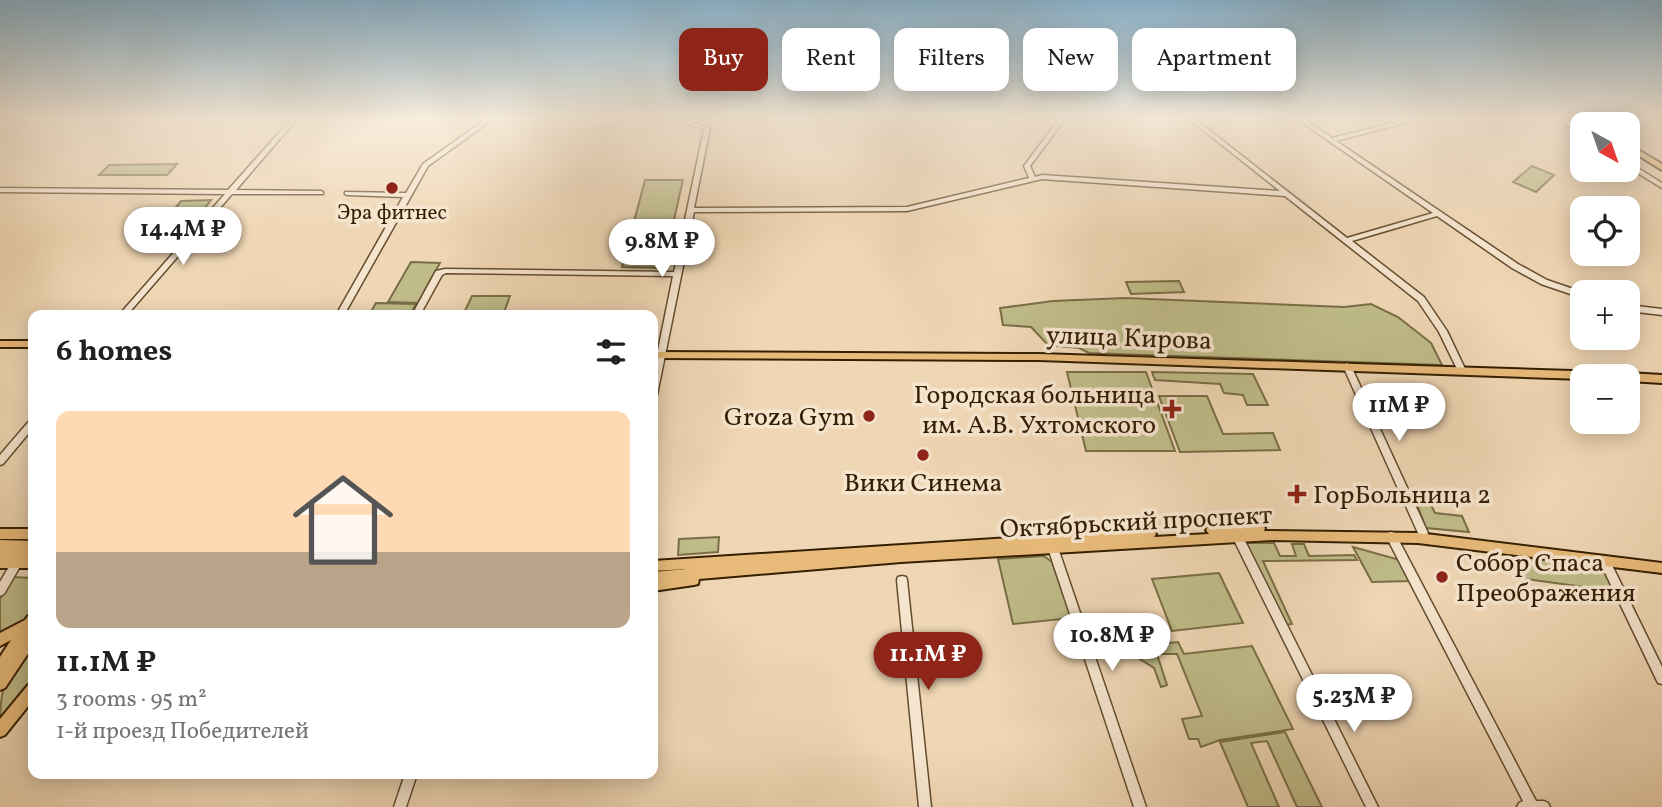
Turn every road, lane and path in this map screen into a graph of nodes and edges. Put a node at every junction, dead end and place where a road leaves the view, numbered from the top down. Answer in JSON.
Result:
{"nodes":[{"id":1,"x":262,"y":157,"type":"edge"},
{"id":2,"x":436,"y":157,"type":"edge"},
{"id":3,"x":701,"y":157,"type":"edge"},
{"id":4,"x":1034,"y":157,"type":"edge"},
{"id":5,"x":1240,"y":157,"type":"edge"},
{"id":6,"x":1355,"y":157,"type":"edge"},
{"id":7,"x":1644,"y":157,"type":"edge"},
{"id":8,"x":1662,"y":168,"type":"edge"},
{"id":9,"x":1640,"y":172,"type":"edge"},
{"id":10,"x":1033,"y":179,"type":"junction"},
{"id":11,"x":1662,"y":186,"type":"edge"},
{"id":12,"x":0,"y":190,"type":"edge"},
{"id":13,"x":232,"y":191,"type":"junction"},
{"id":14,"x":321,"y":192,"type":"dead end"},
{"id":15,"x":347,"y":193,"type":"dead end"},
{"id":16,"x":1288,"y":194,"type":"junction"},
{"id":17,"x":408,"y":195,"type":"junction"},
{"id":18,"x":690,"y":210,"type":"junction"},
{"id":19,"x":1437,"y":214,"type":"junction"},
{"id":20,"x":1347,"y":240,"type":"junction"},
{"id":21,"x":678,"y":274,"type":"junction"},
{"id":22,"x":1570,"y":290,"type":"edge"},
{"id":23,"x":1640,"y":309,"type":"edge"},
{"id":24,"x":127,"y":310,"type":"edge"},
{"id":25,"x":343,"y":310,"type":"edge"},
{"id":26,"x":419,"y":310,"type":"edge"},
{"id":27,"x":1662,"y":312,"type":"edge"},
{"id":28,"x":0,"y":344,"type":"edge"},
{"id":29,"x":28,"y":344,"type":"edge"},
{"id":30,"x":658,"y":350,"type":"edge"},
{"id":31,"x":658,"y":354,"type":"edge"},
{"id":32,"x":1347,"y":366,"type":"junction"},
{"id":33,"x":1461,"y":371,"type":"junction"},
{"id":34,"x":1570,"y":375,"type":"edge"},
{"id":35,"x":1640,"y":378,"type":"edge"},
{"id":36,"x":1662,"y":379,"type":"edge"},
{"id":37,"x":28,"y":428,"type":"edge"},
{"id":38,"x":0,"y":461,"type":"edge"},
{"id":39,"x":1423,"y":533,"type":"junction"},
{"id":40,"x":0,"y":534,"type":"edge"},
{"id":41,"x":28,"y":534,"type":"edge"},
{"id":42,"x":1237,"y":536,"type":"junction"},
{"id":43,"x":1391,"y":536,"type":"junction"},
{"id":44,"x":1052,"y":544,"type":"junction"},
{"id":45,"x":0,"y":545,"type":"edge"},
{"id":46,"x":28,"y":546,"type":"edge"},
{"id":47,"x":0,"y":554,"type":"edge"},
{"id":48,"x":28,"y":555,"type":"edge"},
{"id":49,"x":1604,"y":560,"type":"junction"},
{"id":50,"x":1662,"y":562,"type":"edge"},
{"id":51,"x":0,"y":563,"type":"edge"},
{"id":52,"x":17,"y":563,"type":"junction"},
{"id":53,"x":28,"y":563,"type":"edge"},
{"id":54,"x":658,"y":566,"type":"edge"},
{"id":55,"x":769,"y":567,"type":"junction"},
{"id":56,"x":1662,"y":568,"type":"edge"},
{"id":57,"x":658,"y":577,"type":"edge"},
{"id":58,"x":902,"y":580,"type":"dead end"},
{"id":59,"x":658,"y":585,"type":"edge"},
{"id":60,"x":0,"y":591,"type":"edge"},
{"id":61,"x":28,"y":623,"type":"edge"},
{"id":62,"x":28,"y":628,"type":"edge"},
{"id":63,"x":28,"y":641,"type":"edge"},
{"id":64,"x":0,"y":642,"type":"edge"},
{"id":65,"x":28,"y":652,"type":"edge"},
{"id":66,"x":7,"y":664,"type":"edge"},
{"id":67,"x":1662,"y":678,"type":"edge"},
{"id":68,"x":0,"y":684,"type":"edge"},
{"id":69,"x":28,"y":696,"type":"edge"},
{"id":70,"x":0,"y":730,"type":"edge"},
{"id":71,"x":409,"y":779,"type":"edge"},
{"id":72,"x":1533,"y":806,"type":"edge"},
{"id":73,"x":400,"y":807,"type":"edge"},
{"id":74,"x":925,"y":807,"type":"edge"},
{"id":75,"x":1139,"y":807,"type":"edge"},
{"id":76,"x":1372,"y":807,"type":"edge"}],
"edges":[{"from":1,"to":13,"type":"street"},
{"from":2,"to":17,"type":"street"},
{"from":3,"to":18,"type":"street"},
{"from":4,"to":10,"type":"street"},
{"from":5,"to":16,"type":"street"},
{"from":6,"to":19,"type":"street"},
{"from":7,"to":8,"type":"main road"},
{"from":9,"to":11,"type":"street"},
{"from":10,"to":16,"type":"street"},
{"from":10,"to":18,"type":"street"},
{"from":12,"to":13,"type":"street"},
{"from":13,"to":14,"type":"street"},
{"from":13,"to":24,"type":"street"},
{"from":15,"to":17,"type":"street"},
{"from":16,"to":20,"type":"street"},
{"from":17,"to":25,"type":"street"},
{"from":18,"to":21,"type":"street"},
{"from":19,"to":20,"type":"street"},
{"from":19,"to":22,"type":"street"},
{"from":20,"to":33,"type":"street"},
{"from":21,"to":26,"type":"street"},
{"from":21,"to":30,"type":"street"},
{"from":23,"to":27,"type":"street"},
{"from":28,"to":29,"type":"main road"},
{"from":31,"to":32,"type":"main road","name":"улица Кирова"},
{"from":32,"to":33,"type":"main road","name":"улица Кирова"},
{"from":32,"to":39,"type":"street"},
{"from":33,"to":34,"type":"main road","name":"улица Кирова"},
{"from":35,"to":36,"type":"main road"},
{"from":37,"to":38,"type":"street"},
{"from":39,"to":44,"type":"main road","name":"Октябрьский проспект"},
{"from":39,"to":50,"type":"main road","name":"Октябрьский проспект"},
{"from":40,"to":41,"type":"main road"},
{"from":42,"to":43,"type":"main road","name":"Октябрьский проспект"},
{"from":42,"to":44,"type":"main road","name":"Октябрьский проспект"},
{"from":42,"to":76,"type":"street"},
{"from":43,"to":49,"type":"main road","name":"Октябрьский проспект"},
{"from":43,"to":72,"type":"street"},
{"from":44,"to":54,"type":"main road","name":"Октябрьский проспект"},
{"from":44,"to":55,"type":"main road","name":"Октябрьский проспект"},
{"from":44,"to":75,"type":"street"},
{"from":45,"to":46,"type":"main road"},
{"from":47,"to":48,"type":"main road"},
{"from":49,"to":56,"type":"main road","name":"Октябрьский проспект"},
{"from":49,"to":67,"type":"street"},
{"from":51,"to":52,"type":"main road"},
{"from":52,"to":53,"type":"main road"},
{"from":52,"to":60,"type":"street"},
{"from":55,"to":57,"type":"main road","name":"Октябрьский проспект"},
{"from":55,"to":59,"type":"main road"},
{"from":58,"to":74,"type":"street"},
{"from":61,"to":64,"type":"main road"},
{"from":62,"to":66,"type":"main road"},
{"from":63,"to":66,"type":"main road"},
{"from":64,"to":66,"type":"main road"},
{"from":65,"to":66,"type":"main road"},
{"from":66,"to":68,"type":"main road"},
{"from":69,"to":70,"type":"main road"},
{"from":71,"to":73,"type":"street"}]}
